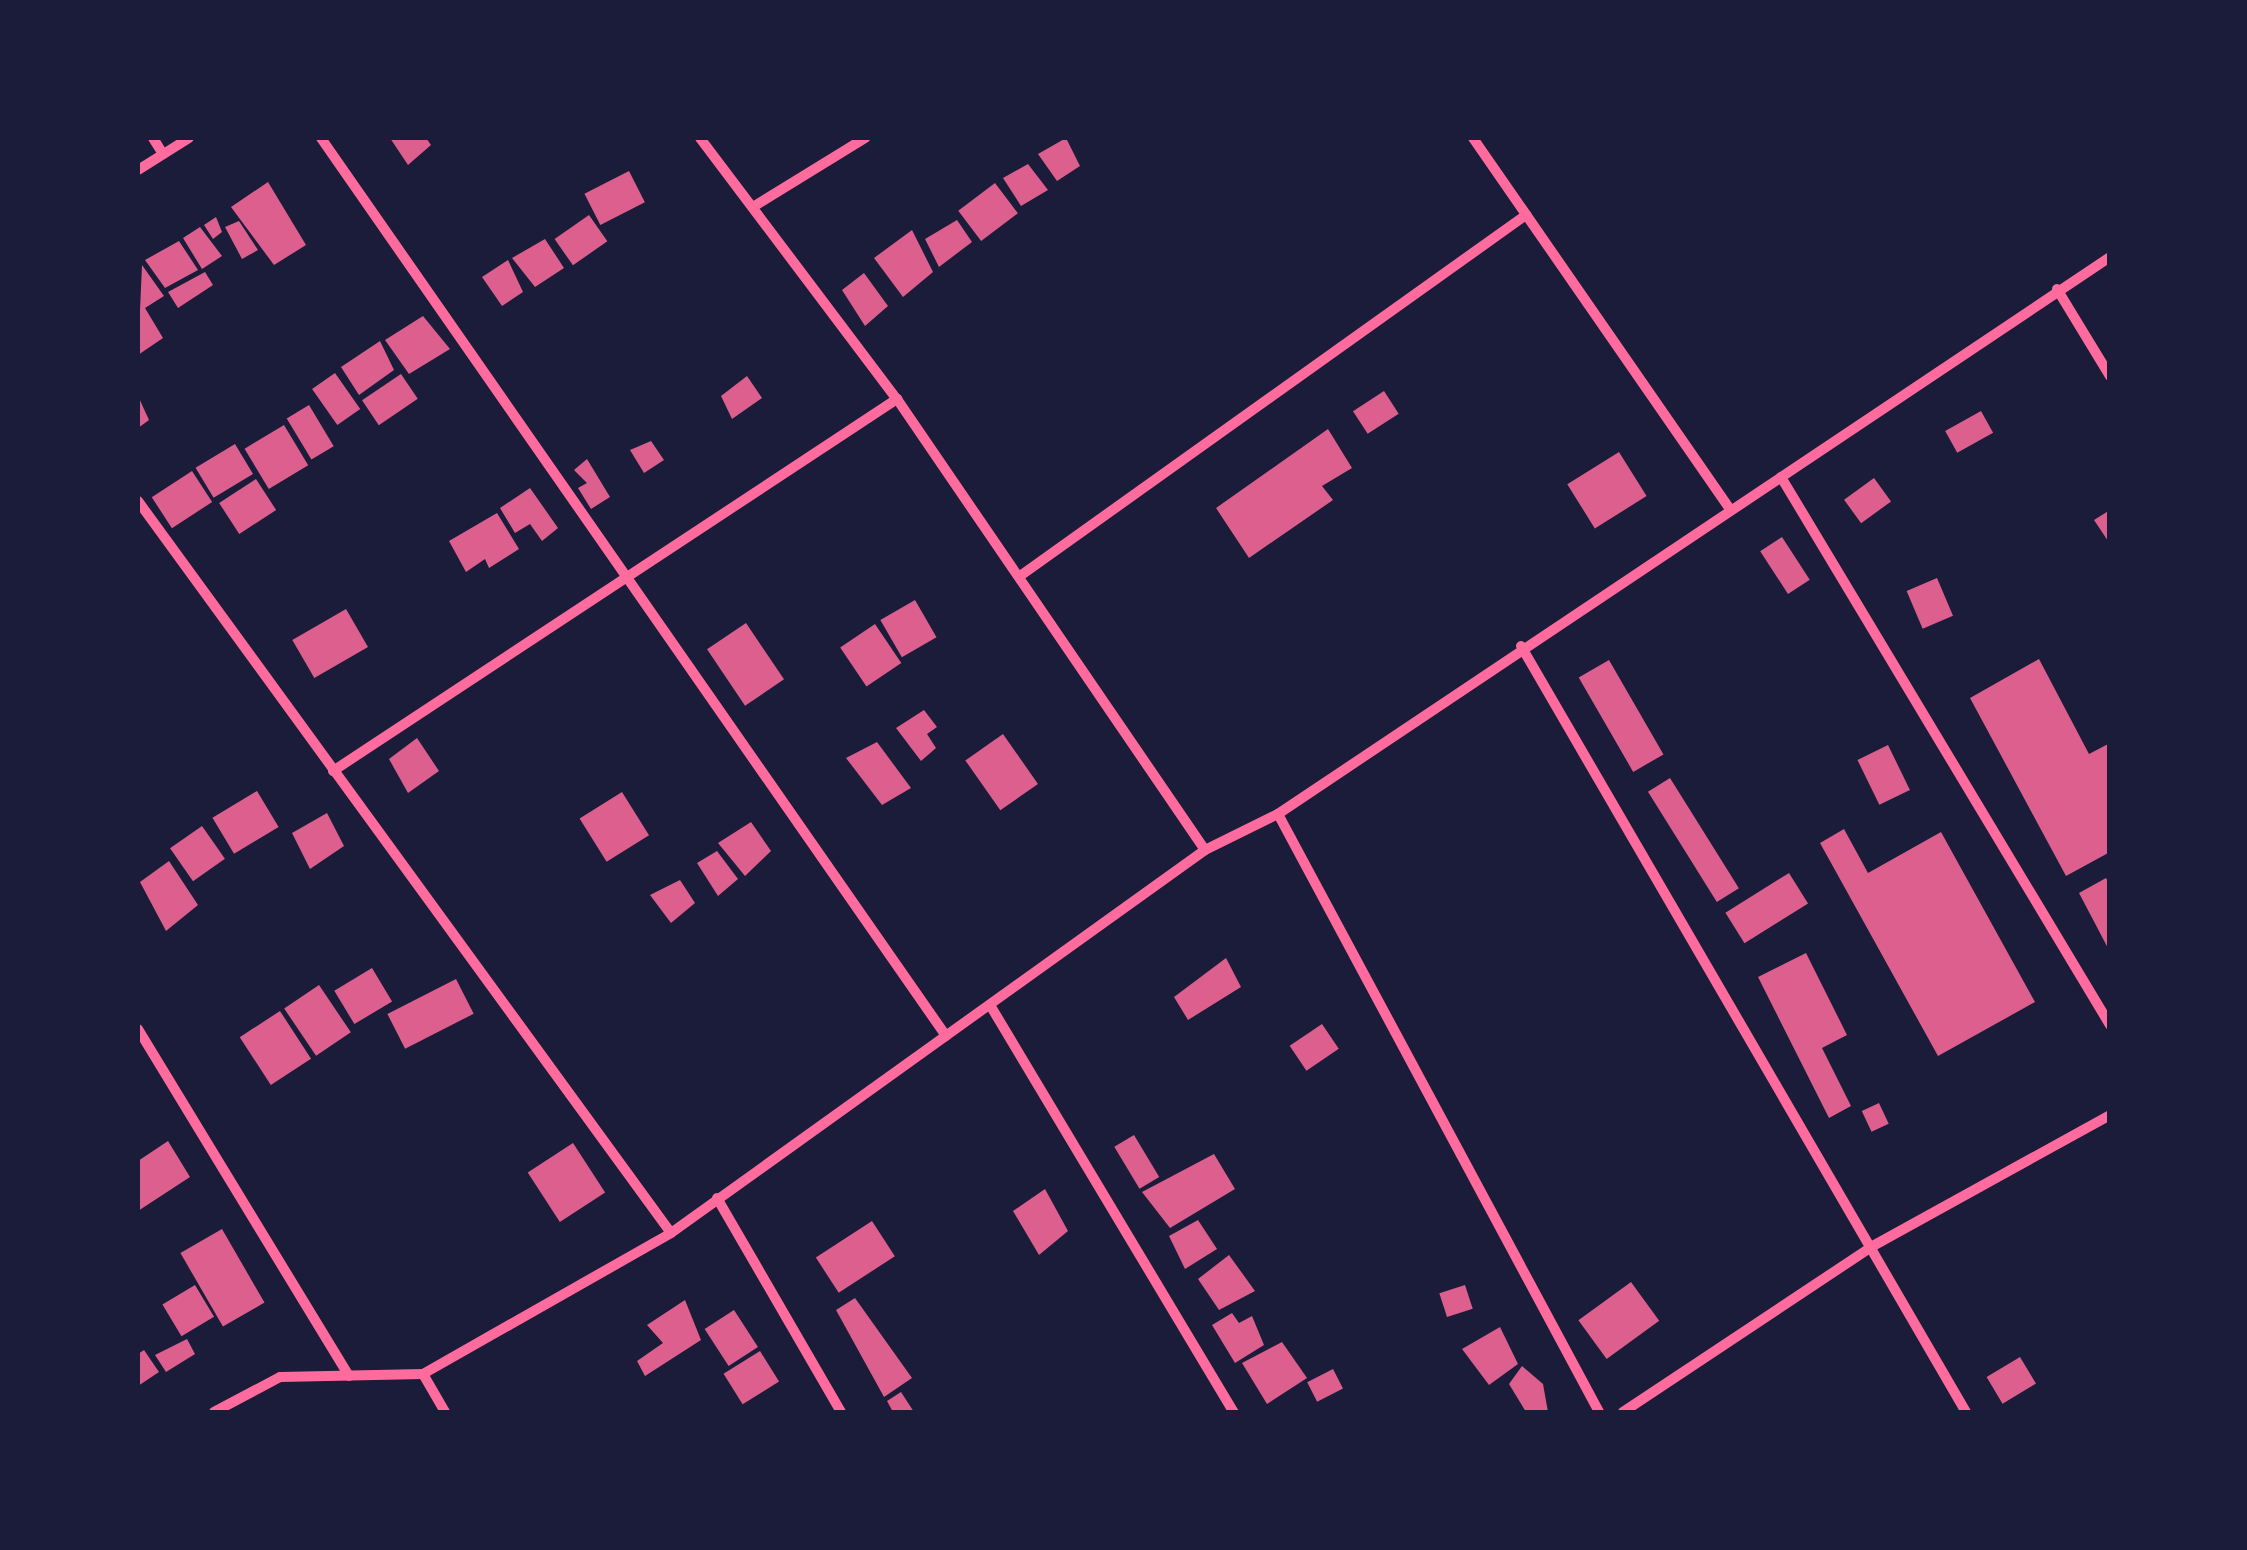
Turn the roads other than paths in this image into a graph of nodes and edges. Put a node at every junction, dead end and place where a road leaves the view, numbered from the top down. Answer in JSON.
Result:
{"nodes":[{"id":1,"x":153,"y":138,"type":"edge"},
{"id":2,"x":189,"y":138,"type":"edge"},
{"id":3,"x":321,"y":138,"type":"edge"},
{"id":4,"x":700,"y":138,"type":"edge"},
{"id":5,"x":865,"y":138,"type":"edge"},
{"id":6,"x":1472,"y":138,"type":"edge"},
{"id":7,"x":164,"y":154,"type":"junction"},
{"id":8,"x":138,"y":170,"type":"edge"},
{"id":9,"x":753,"y":207,"type":"junction"},
{"id":10,"x":1526,"y":215,"type":"junction"},
{"id":11,"x":2110,"y":256,"type":"edge"},
{"id":12,"x":2057,"y":289,"type":"junction"},
{"id":13,"x":2110,"y":376,"type":"edge"},
{"id":14,"x":897,"y":399,"type":"junction"},
{"id":15,"x":1780,"y":477,"type":"junction"},
{"id":16,"x":138,"y":501,"type":"edge"},
{"id":17,"x":1730,"y":510,"type":"junction"},
{"id":18,"x":1020,"y":576,"type":"junction"},
{"id":19,"x":629,"y":580,"type":"junction"},
{"id":20,"x":1521,"y":646,"type":"junction"},
{"id":21,"x":333,"y":771,"type":"junction"},
{"id":22,"x":1278,"y":814,"type":"junction"},
{"id":23,"x":1205,"y":850,"type":"junction"},
{"id":24,"x":990,"y":1005,"type":"junction"},
{"id":25,"x":2110,"y":1026,"type":"edge"},
{"id":26,"x":138,"y":1029,"type":"edge"},
{"id":27,"x":946,"y":1036,"type":"junction"},
{"id":28,"x":2110,"y":1115,"type":"edge"},
{"id":29,"x":717,"y":1198,"type":"junction"},
{"id":30,"x":671,"y":1233,"type":"junction"},
{"id":31,"x":1871,"y":1247,"type":"junction"},
{"id":32,"x":422,"y":1374,"type":"junction"},
{"id":33,"x":349,"y":1376,"type":"junction"},
{"id":34,"x":214,"y":1412,"type":"edge"},
{"id":35,"x":444,"y":1412,"type":"edge"},
{"id":36,"x":841,"y":1412,"type":"edge"},
{"id":37,"x":1234,"y":1412,"type":"edge"},
{"id":38,"x":1600,"y":1412,"type":"edge"},
{"id":39,"x":1623,"y":1412,"type":"edge"},
{"id":40,"x":1966,"y":1412,"type":"edge"}],
"edges":[{"from":1,"to":7,"type":"street"},
{"from":2,"to":7,"type":"street"},
{"from":3,"to":19,"type":"street"},
{"from":4,"to":9,"type":"street"},
{"from":5,"to":9,"type":"street"},
{"from":6,"to":10,"type":"street"},
{"from":7,"to":8,"type":"street"},
{"from":9,"to":14,"type":"street"},
{"from":10,"to":17,"type":"street"},
{"from":10,"to":18,"type":"street"},
{"from":11,"to":12,"type":"street"},
{"from":12,"to":13,"type":"street"},
{"from":12,"to":15,"type":"street"},
{"from":14,"to":18,"type":"street"},
{"from":14,"to":19,"type":"street"},
{"from":15,"to":17,"type":"street"},
{"from":15,"to":25,"type":"street"},
{"from":16,"to":21,"type":"street"},
{"from":17,"to":20,"type":"street"},
{"from":18,"to":23,"type":"street"},
{"from":19,"to":21,"type":"street"},
{"from":19,"to":27,"type":"street"},
{"from":20,"to":22,"type":"street"},
{"from":20,"to":31,"type":"street"},
{"from":21,"to":30,"type":"street"},
{"from":22,"to":23,"type":"street"},
{"from":22,"to":38,"type":"street"},
{"from":23,"to":24,"type":"street"},
{"from":24,"to":27,"type":"street"},
{"from":24,"to":37,"type":"street"},
{"from":26,"to":33,"type":"street"},
{"from":27,"to":29,"type":"street"},
{"from":28,"to":31,"type":"street"},
{"from":29,"to":30,"type":"street"},
{"from":29,"to":36,"type":"street"},
{"from":30,"to":32,"type":"street"},
{"from":31,"to":39,"type":"street"},
{"from":31,"to":40,"type":"street"},
{"from":32,"to":33,"type":"street"},
{"from":32,"to":35,"type":"street"},
{"from":33,"to":34,"type":"street"}]}
